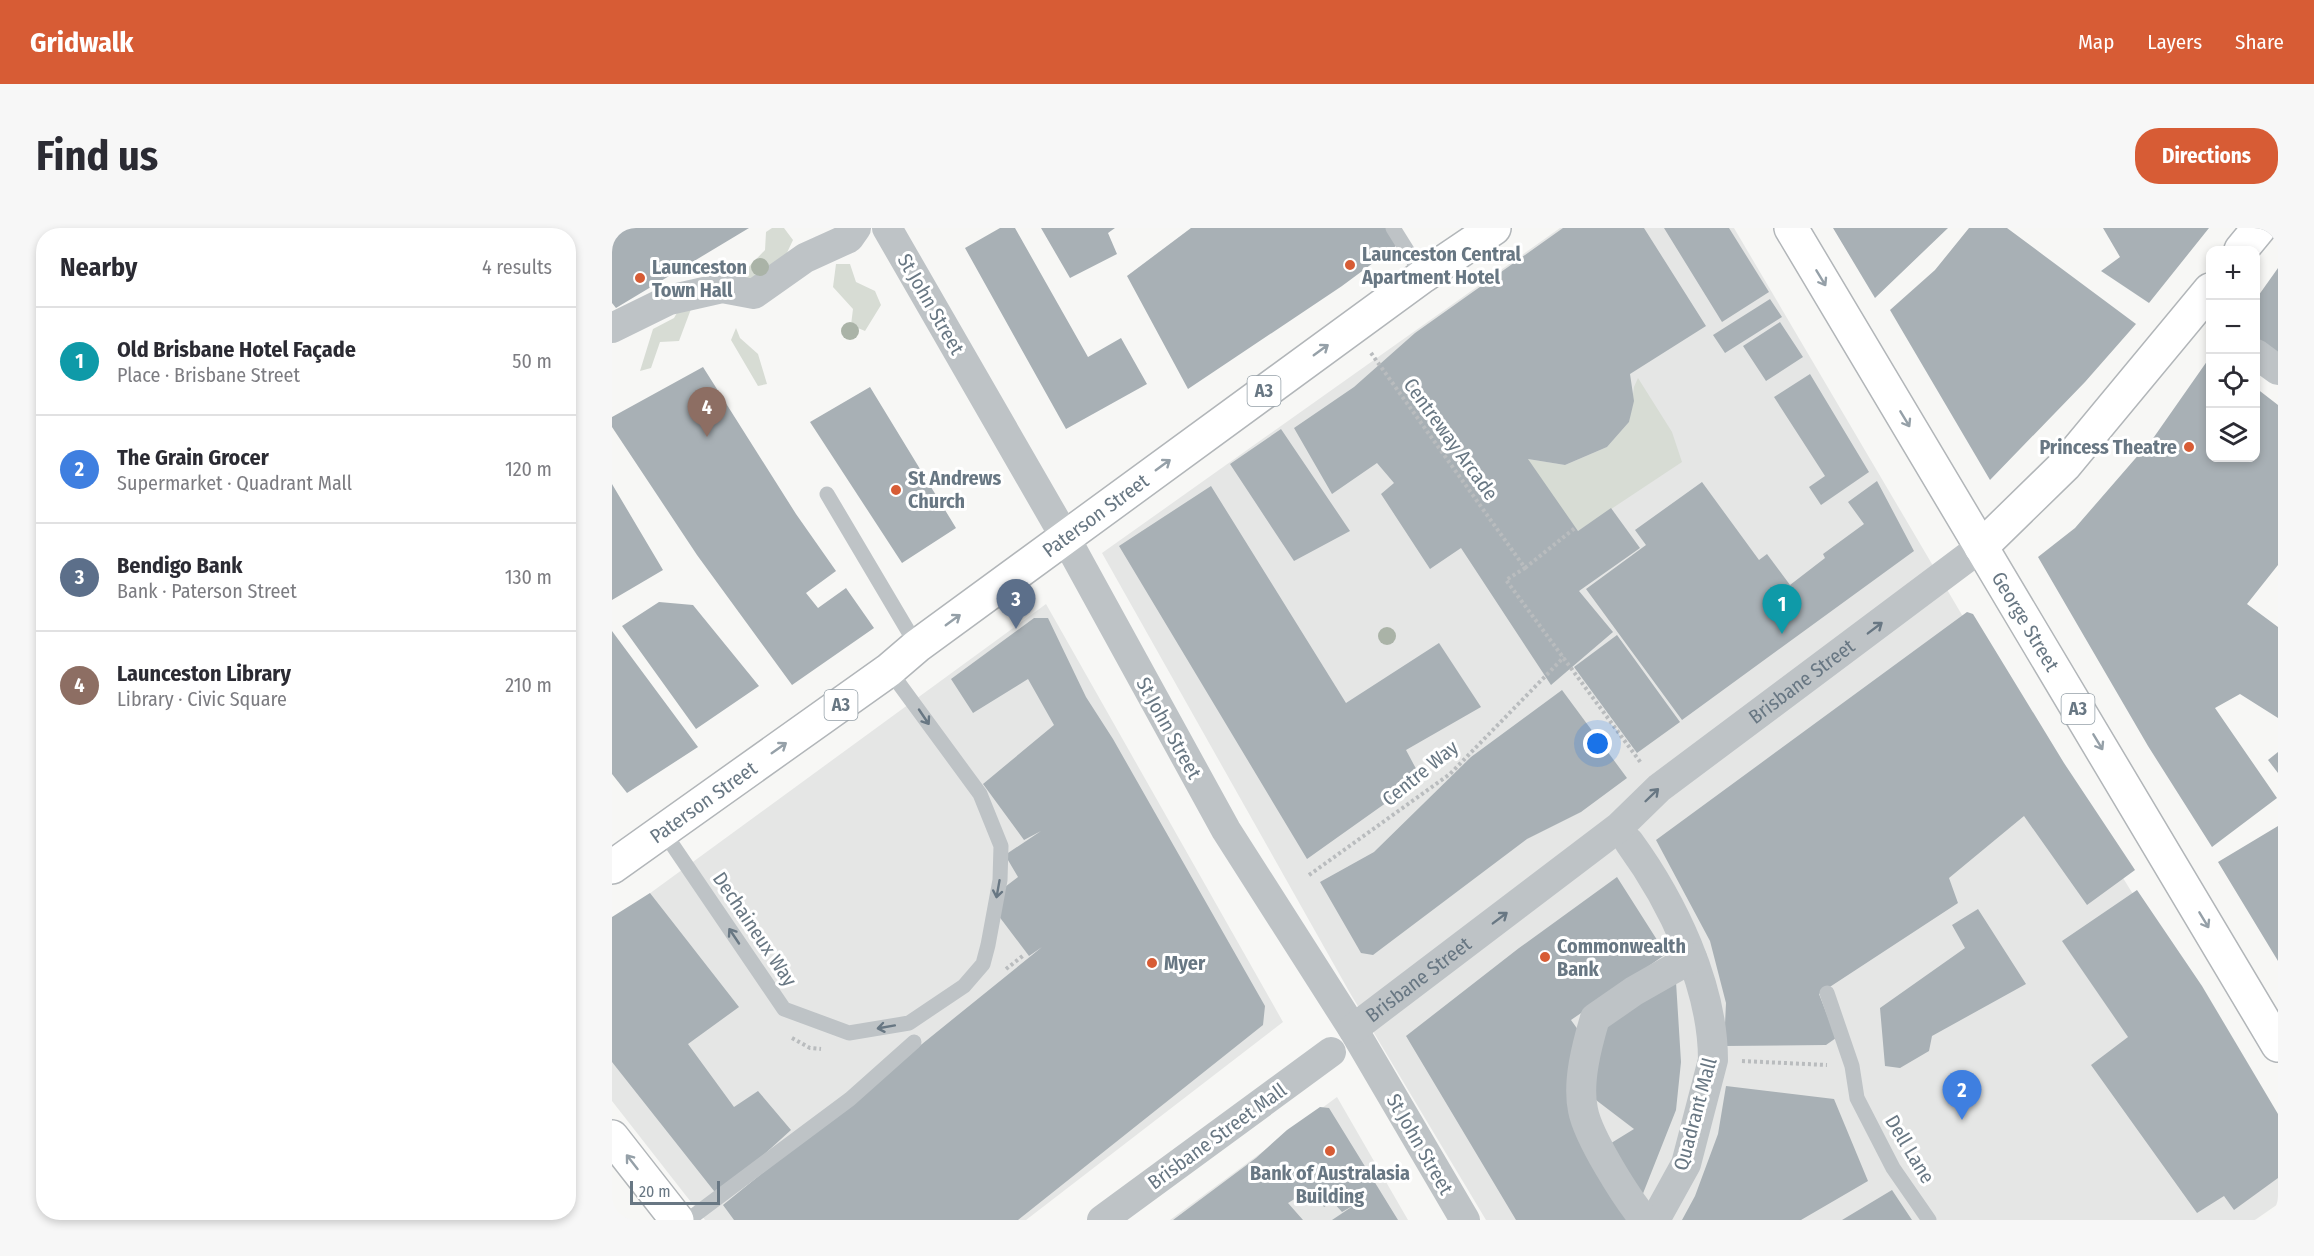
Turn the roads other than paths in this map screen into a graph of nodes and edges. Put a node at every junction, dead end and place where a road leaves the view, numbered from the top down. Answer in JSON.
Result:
{"nodes":[{"id":1,"x":856,"y":228,"type":"edge"},
{"id":2,"x":887,"y":228,"type":"edge"},
{"id":3,"x":1393,"y":228,"type":"edge"},
{"id":4,"x":1494,"y":228,"type":"edge"},
{"id":5,"x":1791,"y":228,"type":"edge"},
{"id":6,"x":2259,"y":228,"type":"edge"},
{"id":7,"x":2244,"y":246,"type":"edge"},
{"id":8,"x":1423,"y":276,"type":"junction"},
{"id":9,"x":2205,"y":307,"type":"edge"},
{"id":10,"x":612,"y":328,"type":"edge"},
{"id":11,"x":2260,"y":357,"type":"edge"},
{"id":12,"x":2278,"y":370,"type":"edge"},
{"id":13,"x":827,"y":494,"type":"dead end"},
{"id":14,"x":1065,"y":537,"type":"junction"},
{"id":15,"x":1982,"y":548,"type":"junction"},
{"id":16,"x":917,"y":646,"type":"junction"},
{"id":17,"x":889,"y":670,"type":"junction"},
{"id":18,"x":663,"y":831,"type":"junction"},
{"id":19,"x":1629,"y":842,"type":"dead end"},
{"id":20,"x":612,"y":867,"type":"edge"},
{"id":21,"x":1692,"y":958,"type":"junction"},
{"id":22,"x":1827,"y":993,"type":"dead end"},
{"id":23,"x":1353,"y":1029,"type":"junction"},
{"id":24,"x":914,"y":1042,"type":"dead end"},
{"id":25,"x":2278,"y":1045,"type":"edge"},
{"id":26,"x":1331,"y":1052,"type":"dead end"},
{"id":27,"x":612,"y":1137,"type":"edge"},
{"id":28,"x":677,"y":1220,"type":"edge"},
{"id":29,"x":688,"y":1220,"type":"edge"},
{"id":30,"x":1102,"y":1220,"type":"edge"},
{"id":31,"x":1465,"y":1220,"type":"edge"},
{"id":32,"x":1645,"y":1220,"type":"edge"},
{"id":33,"x":1655,"y":1220,"type":"edge"},
{"id":34,"x":1929,"y":1220,"type":"edge"}],
"edges":[{"from":1,"to":10,"type":"street"},
{"from":2,"to":14,"type":"street","name":"St John Street"},
{"from":3,"to":8,"type":"lane"},
{"from":4,"to":8,"type":"highway","name":"Paterson Street","number":"A3"},
{"from":5,"to":15,"type":"highway","name":"George Street","number":"A3","one_way":true},
{"from":6,"to":7,"type":"highway"},
{"from":14,"to":8,"type":"highway","name":"Paterson Street","number":"A3","one_way":true},
{"from":9,"to":15,"type":"highway","name":"Brisbane Street"},
{"from":11,"to":12,"type":"street"},
{"from":13,"to":16,"type":"lane"},
{"from":16,"to":14,"type":"highway","name":"Paterson Street","number":"A3","one_way":true},
{"from":14,"to":23,"type":"street","name":"St John Street"},
{"from":23,"to":15,"type":"street","name":"Brisbane Street","one_way":true},
{"from":15,"to":25,"type":"highway","name":"George Street","number":"A3","one_way":true},
{"from":16,"to":17,"type":"highway","name":"Paterson Street","number":"A3"},
{"from":18,"to":17,"type":"highway","name":"Paterson Street","number":"A3","one_way":true},
{"from":17,"to":18,"type":"lane","name":"Dechaineux Way","one_way":true},
{"from":18,"to":20,"type":"highway","name":"Paterson Street","number":"A3"},
{"from":19,"to":21,"type":"street","name":"Quadrant Mall"},
{"from":21,"to":32,"type":"street"},
{"from":21,"to":33,"type":"street","name":"Quadrant Mall"},
{"from":22,"to":34,"type":"lane","name":"Dell Lane"},
{"from":23,"to":31,"type":"street","name":"St John Street"},
{"from":24,"to":29,"type":"lane"},
{"from":26,"to":30,"type":"street","name":"Brisbane Street Mall"},
{"from":28,"to":27,"type":"highway","one_way":true}]}
